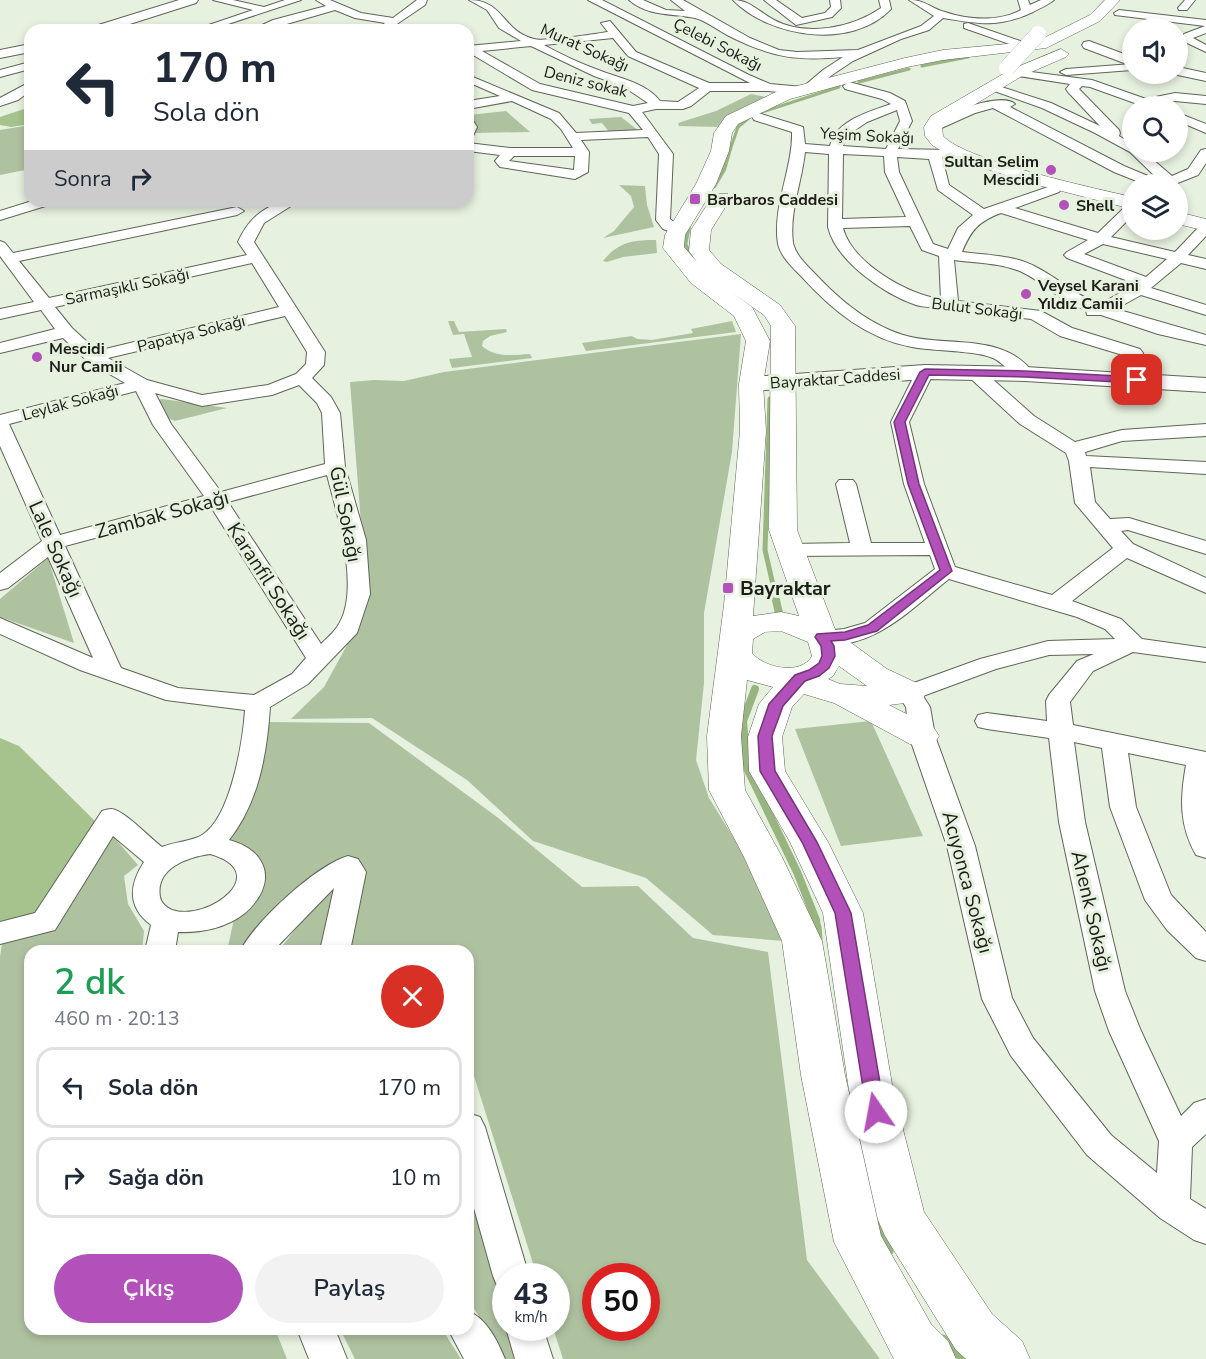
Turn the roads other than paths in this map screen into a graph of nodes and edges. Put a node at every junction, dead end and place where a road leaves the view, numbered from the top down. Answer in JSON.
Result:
{"nodes":[{"id":1,"x":192,"y":0,"type":"edge"},
{"id":2,"x":218,"y":0,"type":"edge"},
{"id":3,"x":296,"y":0,"type":"edge"},
{"id":4,"x":321,"y":0,"type":"edge"},
{"id":5,"x":422,"y":0,"type":"edge"},
{"id":6,"x":480,"y":0,"type":"edge"},
{"id":7,"x":592,"y":0,"type":"edge"},
{"id":8,"x":634,"y":0,"type":"edge"},
{"id":9,"x":676,"y":0,"type":"edge"},
{"id":10,"x":738,"y":0,"type":"edge"},
{"id":11,"x":769,"y":0,"type":"edge"},
{"id":12,"x":835,"y":0,"type":"edge"},
{"id":13,"x":885,"y":0,"type":"edge"},
{"id":14,"x":914,"y":0,"type":"edge"},
{"id":15,"x":1049,"y":0,"type":"edge"},
{"id":16,"x":1128,"y":0,"type":"edge"},
{"id":17,"x":1115,"y":4,"type":"edge"},
{"id":18,"x":1025,"y":5,"type":"edge"},
{"id":19,"x":334,"y":7,"type":"junction"},
{"id":20,"x":611,"y":8,"type":"junction"},
{"id":21,"x":262,"y":9,"type":"junction"},
{"id":22,"x":694,"y":15,"type":"junction"},
{"id":23,"x":941,"y":15,"type":"junction"},
{"id":24,"x":1165,"y":18,"type":"edge"},
{"id":25,"x":395,"y":21,"type":"junction"},
{"id":26,"x":800,"y":21,"type":"junction"},
{"id":27,"x":1188,"y":21,"type":"edge"},
{"id":28,"x":773,"y":23,"type":"junction"},
{"id":29,"x":1206,"y":23,"type":"edge"},
{"id":30,"x":116,"y":24,"type":"edge"},
{"id":31,"x":217,"y":24,"type":"edge"},
{"id":32,"x":272,"y":24,"type":"edge"},
{"id":33,"x":390,"y":24,"type":"edge"},
{"id":34,"x":530,"y":26,"type":"dead end"},
{"id":35,"x":507,"y":28,"type":"junction"},
{"id":36,"x":725,"y":29,"type":"junction"},
{"id":37,"x":1206,"y":29,"type":"edge"},
{"id":38,"x":488,"y":31,"type":"dead end"},
{"id":39,"x":810,"y":32,"type":"junction"},
{"id":40,"x":616,"y":35,"type":"junction"},
{"id":41,"x":533,"y":43,"type":"junction"},
{"id":42,"x":1083,"y":45,"type":"junction"},
{"id":43,"x":624,"y":46,"type":"junction"},
{"id":44,"x":1028,"y":47,"type":"junction"},
{"id":45,"x":474,"y":49,"type":"edge"},
{"id":46,"x":1206,"y":49,"type":"edge"},
{"id":47,"x":23,"y":50,"type":"edge"},
{"id":48,"x":694,"y":51,"type":"junction"},
{"id":49,"x":474,"y":52,"type":"edge"},
{"id":50,"x":0,"y":53,"type":"edge"},
{"id":51,"x":552,"y":54,"type":"junction"},
{"id":52,"x":858,"y":54,"type":"junction"},
{"id":53,"x":786,"y":55,"type":"junction"},
{"id":54,"x":532,"y":57,"type":"dead end"},
{"id":55,"x":1122,"y":59,"type":"edge"},
{"id":56,"x":512,"y":60,"type":"dead end"},
{"id":57,"x":651,"y":61,"type":"junction"},
{"id":58,"x":491,"y":63,"type":"junction"},
{"id":59,"x":911,"y":66,"type":"junction"},
{"id":60,"x":24,"y":67,"type":"edge"},
{"id":61,"x":1122,"y":67,"type":"edge"},
{"id":62,"x":1011,"y":70,"type":"junction"},
{"id":63,"x":1188,"y":72,"type":"edge"},
{"id":64,"x":0,"y":74,"type":"edge"},
{"id":65,"x":598,"y":74,"type":"junction"},
{"id":66,"x":1203,"y":74,"type":"edge"},
{"id":67,"x":1044,"y":77,"type":"junction"},
{"id":68,"x":474,"y":81,"type":"edge"},
{"id":69,"x":1122,"y":81,"type":"edge"},
{"id":70,"x":1079,"y":82,"type":"junction"},
{"id":71,"x":1092,"y":84,"type":"junction"},
{"id":72,"x":536,"y":87,"type":"junction"},
{"id":73,"x":706,"y":87,"type":"junction"},
{"id":74,"x":768,"y":87,"type":"junction"},
{"id":75,"x":821,"y":87,"type":"junction"},
{"id":76,"x":24,"y":90,"type":"edge"},
{"id":77,"x":564,"y":93,"type":"junction"},
{"id":78,"x":505,"y":96,"type":"junction"},
{"id":79,"x":993,"y":96,"type":"junction"},
{"id":80,"x":1125,"y":96,"type":"edge"},
{"id":81,"x":1188,"y":99,"type":"edge"},
{"id":82,"x":1206,"y":100,"type":"edge"},
{"id":83,"x":0,"y":102,"type":"edge"},
{"id":84,"x":474,"y":104,"type":"edge"},
{"id":85,"x":901,"y":104,"type":"junction"},
{"id":86,"x":656,"y":105,"type":"junction"},
{"id":87,"x":633,"y":110,"type":"junction"},
{"id":88,"x":758,"y":117,"type":"junction"},
{"id":89,"x":1188,"y":121,"type":"edge"},
{"id":90,"x":1206,"y":129,"type":"edge"},
{"id":91,"x":651,"y":133,"type":"junction"},
{"id":92,"x":573,"y":137,"type":"junction"},
{"id":93,"x":1122,"y":139,"type":"edge"},
{"id":94,"x":1122,"y":144,"type":"edge"},
{"id":95,"x":474,"y":148,"type":"edge"},
{"id":96,"x":797,"y":148,"type":"junction"},
{"id":97,"x":836,"y":150,"type":"junction"},
{"id":98,"x":510,"y":152,"type":"junction"},
{"id":99,"x":582,"y":152,"type":"junction"},
{"id":100,"x":890,"y":153,"type":"junction"},
{"id":101,"x":1206,"y":153,"type":"edge"},
{"id":102,"x":940,"y":154,"type":"junction"},
{"id":103,"x":1131,"y":174,"type":"edge"},
{"id":104,"x":1188,"y":174,"type":"edge"},
{"id":105,"x":1057,"y":188,"type":"junction"},
{"id":106,"x":1122,"y":204,"type":"edge"},
{"id":107,"x":28,"y":207,"type":"edge"},
{"id":108,"x":226,"y":207,"type":"edge"},
{"id":109,"x":234,"y":207,"type":"edge"},
{"id":110,"x":280,"y":207,"type":"edge"},
{"id":111,"x":1004,"y":209,"type":"junction"},
{"id":112,"x":982,"y":215,"type":"junction"},
{"id":113,"x":0,"y":216,"type":"edge"},
{"id":114,"x":260,"y":217,"type":"junction"},
{"id":115,"x":1122,"y":217,"type":"edge"},
{"id":116,"x":1188,"y":217,"type":"edge"},
{"id":117,"x":1188,"y":220,"type":"edge"},
{"id":118,"x":1206,"y":220,"type":"edge"},
{"id":119,"x":913,"y":221,"type":"junction"},
{"id":120,"x":835,"y":224,"type":"junction"},
{"id":121,"x":1206,"y":227,"type":"edge"},
{"id":122,"x":677,"y":230,"type":"junction"},
{"id":123,"x":1101,"y":239,"type":"junction"},
{"id":124,"x":5,"y":252,"type":"edge"},
{"id":125,"x":950,"y":254,"type":"junction"},
{"id":126,"x":254,"y":258,"type":"junction"},
{"id":127,"x":1177,"y":258,"type":"junction"},
{"id":128,"x":1206,"y":264,"type":"edge"},
{"id":129,"x":1143,"y":285,"type":"junction"},
{"id":130,"x":44,"y":304,"type":"junction"},
{"id":131,"x":943,"y":305,"type":"junction"},
{"id":132,"x":289,"y":309,"type":"junction"},
{"id":133,"x":1103,"y":310,"type":"junction"},
{"id":134,"x":1206,"y":310,"type":"edge"},
{"id":135,"x":0,"y":314,"type":"edge"},
{"id":136,"x":1035,"y":315,"type":"junction"},
{"id":137,"x":66,"y":332,"type":"junction"},
{"id":138,"x":1206,"y":340,"type":"edge"},
{"id":139,"x":914,"y":341,"type":"junction"},
{"id":140,"x":0,"y":348,"type":"edge"},
{"id":141,"x":93,"y":357,"type":"junction"},
{"id":142,"x":925,"y":372,"type":"junction"},
{"id":143,"x":975,"y":373,"type":"junction"},
{"id":144,"x":1025,"y":374,"type":"junction"},
{"id":145,"x":302,"y":378,"type":"junction"},
{"id":146,"x":1137,"y":380,"type":"junction"},
{"id":147,"x":783,"y":381,"type":"junction"},
{"id":148,"x":141,"y":384,"type":"junction"},
{"id":149,"x":751,"y":384,"type":"junction"},
{"id":150,"x":1206,"y":385,"type":"edge"},
{"id":151,"x":0,"y":423,"type":"edge"},
{"id":152,"x":1206,"y":430,"type":"edge"},
{"id":153,"x":1077,"y":455,"type":"junction"},
{"id":154,"x":335,"y":467,"type":"junction"},
{"id":155,"x":1206,"y":468,"type":"edge"},
{"id":156,"x":846,"y":484,"type":"dead end"},
{"id":157,"x":216,"y":499,"type":"junction"},
{"id":158,"x":1103,"y":526,"type":"junction"},
{"id":159,"x":53,"y":543,"type":"junction"},
{"id":160,"x":1206,"y":548,"type":"edge"},
{"id":161,"x":939,"y":549,"type":"junction"},
{"id":162,"x":1125,"y":549,"type":"junction"},
{"id":163,"x":789,"y":550,"type":"junction"},
{"id":164,"x":862,"y":550,"type":"junction"},
{"id":165,"x":946,"y":571,"type":"junction"},
{"id":166,"x":0,"y":583,"type":"edge"},
{"id":167,"x":1206,"y":586,"type":"edge"},
{"id":168,"x":1054,"y":604,"type":"junction"},
{"id":169,"x":0,"y":626,"type":"edge"},
{"id":170,"x":822,"y":637,"type":"junction"},
{"id":171,"x":735,"y":644,"type":"junction"},
{"id":172,"x":1135,"y":645,"type":"junction"},
{"id":173,"x":1206,"y":655,"type":"edge"},
{"id":174,"x":318,"y":658,"type":"junction"},
{"id":175,"x":111,"y":673,"type":"junction"},
{"id":176,"x":800,"y":678,"type":"junction"},
{"id":177,"x":909,"y":693,"type":"junction"},
{"id":178,"x":843,"y":696,"type":"junction"},
{"id":179,"x":258,"y":703,"type":"junction"},
{"id":180,"x":987,"y":721,"type":"dead end"},
{"id":181,"x":1061,"y":731,"type":"junction"},
{"id":182,"x":922,"y":736,"type":"junction"},
{"id":183,"x":1114,"y":741,"type":"junction"},
{"id":184,"x":1203,"y":760,"type":"edge"},
{"id":185,"x":210,"y":844,"type":"junction"},
{"id":186,"x":1206,"y":848,"type":"edge"},
{"id":187,"x":162,"y":861,"type":"junction"},
{"id":188,"x":0,"y":933,"type":"edge"},
{"id":189,"x":163,"y":942,"type":"edge"},
{"id":190,"x":260,"y":945,"type":"edge"},
{"id":191,"x":336,"y":945,"type":"edge"},
{"id":192,"x":1206,"y":950,"type":"edge"},
{"id":193,"x":1206,"y":1113,"type":"edge"},
{"id":194,"x":1176,"y":1141,"type":"junction"},
{"id":195,"x":474,"y":1148,"type":"edge"},
{"id":196,"x":1172,"y":1207,"type":"junction"},
{"id":197,"x":1206,"y":1228,"type":"edge"},
{"id":198,"x":507,"y":1263,"type":"edge"},
{"id":199,"x":318,"y":1335,"type":"edge"},
{"id":200,"x":471,"y":1335,"type":"edge"},
{"id":201,"x":529,"y":1341,"type":"edge"},
{"id":202,"x":328,"y":1359,"type":"edge"},
{"id":203,"x":486,"y":1359,"type":"edge"},
{"id":204,"x":534,"y":1359,"type":"edge"},
{"id":205,"x":930,"y":1359,"type":"edge"},
{"id":206,"x":1004,"y":1359,"type":"edge"}],
"edges":[{"from":1,"to":30,"type":"street"},
{"from":2,"to":21,"type":"street"},
{"from":3,"to":21,"type":"street"},
{"from":4,"to":19,"type":"street"},
{"from":5,"to":25,"type":"street"},
{"from":6,"to":35,"type":"street","name":"Murat Sokağı"},
{"from":7,"to":20,"type":"street","name":"Çelebi Sokağı"},
{"from":8,"to":22,"type":"street"},
{"from":9,"to":22,"type":"street"},
{"from":10,"to":28,"type":"street"},
{"from":11,"to":26,"type":"street"},
{"from":12,"to":26,"type":"street"},
{"from":13,"to":39,"type":"street"},
{"from":14,"to":23,"type":"street"},
{"from":15,"to":18,"type":"street"},
{"from":16,"to":17,"type":"main road"},
{"from":17,"to":24,"type":"street"},
{"from":17,"to":42,"type":"main road"},
{"from":17,"to":44,"type":"main road"},
{"from":17,"to":62,"type":"main road","bridge":true},
{"from":18,"to":23,"type":"street"},
{"from":19,"to":25,"type":"street"},
{"from":19,"to":32,"type":"street"},
{"from":20,"to":40,"type":"street"},
{"from":20,"to":48,"type":"street","name":"Çelebi Sokağı"},
{"from":21,"to":31,"type":"street"},
{"from":22,"to":36,"type":"street"},
{"from":23,"to":44,"type":"street"},
{"from":23,"to":52,"type":"street"},
{"from":25,"to":33,"type":"street"},
{"from":26,"to":28,"type":"street"},
{"from":27,"to":29,"type":"street"},
{"from":28,"to":36,"type":"street"},
{"from":28,"to":39,"type":"street"},
{"from":34,"to":35,"type":"street"},
{"from":35,"to":38,"type":"street"},
{"from":35,"to":41,"type":"street","name":"Murat Sokağı"},
{"from":36,"to":53,"type":"street"},
{"from":37,"to":46,"type":"street"},
{"from":39,"to":53,"type":"street"},
{"from":40,"to":41,"type":"street"},
{"from":40,"to":43,"type":"street"},
{"from":41,"to":45,"type":"street"},
{"from":41,"to":51,"type":"street","name":"Murat Sokağı"},
{"from":42,"to":55,"type":"street"},
{"from":42,"to":59,"type":"main road"},
{"from":42,"to":62,"type":"main road"},
{"from":43,"to":51,"type":"street"},
{"from":43,"to":57,"type":"street"},
{"from":44,"to":59,"type":"main road"},
{"from":47,"to":50,"type":"street"},
{"from":48,"to":57,"type":"street"},
{"from":48,"to":74,"type":"street","name":"Çelebi Sokağı"},
{"from":49,"to":58,"type":"street","name":"Deniz sokak"},
{"from":51,"to":54,"type":"street"},
{"from":51,"to":65,"type":"street","name":"Murat Sokağı"},
{"from":52,"to":53,"type":"street"},
{"from":52,"to":75,"type":"street"},
{"from":56,"to":58,"type":"street"},
{"from":57,"to":65,"type":"street"},
{"from":57,"to":73,"type":"street"},
{"from":58,"to":72,"type":"street","name":"Deniz sokak"},
{"from":59,"to":75,"type":"main road"},
{"from":59,"to":75,"type":"main road"},
{"from":60,"to":64,"type":"street"},
{"from":61,"to":67,"type":"street"},
{"from":62,"to":67,"type":"street"},
{"from":62,"to":79,"type":"main road"},
{"from":62,"to":102,"type":"main road"},
{"from":63,"to":66,"type":"street"},
{"from":65,"to":77,"type":"street"},
{"from":65,"to":86,"type":"street","name":"Murat Sokağı"},
{"from":67,"to":70,"type":"street"},
{"from":68,"to":78,"type":"street"},
{"from":69,"to":71,"type":"street"},
{"from":70,"to":71,"type":"street"},
{"from":70,"to":93,"type":"street"},
{"from":71,"to":80,"type":"street"},
{"from":72,"to":77,"type":"street","name":"Deniz sokak"},
{"from":72,"to":78,"type":"street"},
{"from":73,"to":74,"type":"street"},
{"from":73,"to":86,"type":"street"},
{"from":74,"to":75,"type":"street","name":"Çelebi Sokağı"},
{"from":75,"to":85,"type":"street","name":"Çelebi Sokağı"},
{"from":75,"to":88,"type":"main road"},
{"from":75,"to":122,"type":"main road"},
{"from":76,"to":83,"type":"street"},
{"from":77,"to":87,"type":"street","name":"Deniz sokak"},
{"from":78,"to":84,"type":"street"},
{"from":78,"to":92,"type":"street"},
{"from":79,"to":94,"type":"street"},
{"from":79,"to":103,"type":"street"},
{"from":79,"to":105,"type":"main road"},
{"from":81,"to":82,"type":"street"},
{"from":85,"to":97,"type":"street"},
{"from":85,"to":100,"type":"street"},
{"from":86,"to":87,"type":"street"},
{"from":87,"to":91,"type":"street"},
{"from":88,"to":96,"type":"street"},
{"from":88,"to":147,"type":"main road"},
{"from":89,"to":90,"type":"street"},
{"from":91,"to":92,"type":"street"},
{"from":91,"to":122,"type":"street"},
{"from":92,"to":99,"type":"street"},
{"from":95,"to":98,"type":"street"},
{"from":96,"to":97,"type":"street","name":"Yeşim Sokağı"},
{"from":96,"to":139,"type":"street"},
{"from":97,"to":100,"type":"street","name":"Yeşim Sokağı"},
{"from":97,"to":120,"type":"street","name":"Bulut Sokağı"},
{"from":98,"to":99,"type":"street"},
{"from":98,"to":99,"type":"street"},
{"from":100,"to":102,"type":"street","name":"Yeşim Sokağı"},
{"from":100,"to":119,"type":"street"},
{"from":101,"to":104,"type":"street"},
{"from":102,"to":105,"type":"main road"},
{"from":102,"to":112,"type":"street"},
{"from":105,"to":106,"type":"main road"},
{"from":105,"to":111,"type":"street"},
{"from":107,"to":113,"type":"street"},
{"from":108,"to":124,"type":"street"},
{"from":109,"to":114,"type":"street"},
{"from":110,"to":114,"type":"street"},
{"from":111,"to":112,"type":"street"},
{"from":111,"to":123,"type":"street"},
{"from":112,"to":125,"type":"street"},
{"from":114,"to":126,"type":"street"},
{"from":115,"to":123,"type":"street"},
{"from":116,"to":118,"type":"main road"},
{"from":117,"to":121,"type":"main road"},
{"from":119,"to":120,"type":"street"},
{"from":119,"to":125,"type":"street"},
{"from":120,"to":131,"type":"street","name":"Bulut Sokağı"},
{"from":121,"to":127,"type":"street"},
{"from":122,"to":149,"type":"main road"},
{"from":123,"to":127,"type":"street"},
{"from":123,"to":129,"type":"street"},
{"from":124,"to":130,"type":"street"},
{"from":125,"to":131,"type":"street"},
{"from":125,"to":133,"type":"street"},
{"from":126,"to":130,"type":"street","name":"Sarmaşıklı Sokağı"},
{"from":126,"to":132,"type":"street"},
{"from":127,"to":128,"type":"street"},
{"from":127,"to":129,"type":"street"},
{"from":129,"to":133,"type":"street"},
{"from":129,"to":134,"type":"street"},
{"from":130,"to":135,"type":"street","name":"Sarmaşıklı Sokağı"},
{"from":130,"to":137,"type":"street"},
{"from":131,"to":136,"type":"street","name":"Bulut Sokağı"},
{"from":131,"to":139,"type":"street"},
{"from":132,"to":141,"type":"street","name":"Papatya Sokağı"},
{"from":132,"to":145,"type":"street"},
{"from":133,"to":136,"type":"street"},
{"from":133,"to":138,"type":"street"},
{"from":136,"to":146,"type":"street","name":"Bulut Sokağı"},
{"from":137,"to":140,"type":"street"},
{"from":137,"to":141,"type":"street"},
{"from":139,"to":144,"type":"street"},
{"from":141,"to":148,"type":"street"},
{"from":142,"to":143,"type":"street","name":"Bayraktar Caddesi"},
{"from":142,"to":147,"type":"street","name":"Bayraktar Caddesi"},
{"from":142,"to":161,"type":"street"},
{"from":143,"to":144,"type":"street","name":"Bayraktar Caddesi"},
{"from":143,"to":153,"type":"street"},
{"from":144,"to":146,"type":"street","name":"Bayraktar Caddesi"},
{"from":145,"to":148,"type":"street"},
{"from":145,"to":154,"type":"street","name":"Gül Sokağı"},
{"from":146,"to":150,"type":"street","name":"Bayraktar Caddesi"},
{"from":147,"to":149,"type":"street","name":"Bayraktar Caddesi"},
{"from":147,"to":163,"type":"main road"},
{"from":148,"to":151,"type":"street","name":"Leylak Sokağı"},
{"from":148,"to":157,"type":"street","name":"Karanfil Sokağı"},
{"from":149,"to":171,"type":"main road"},
{"from":151,"to":159,"type":"street","name":"Lale Sokağı"},
{"from":152,"to":153,"type":"street"},
{"from":153,"to":155,"type":"street"},
{"from":153,"to":158,"type":"street"},
{"from":154,"to":157,"type":"street","name":"Zambak Sokağı"},
{"from":154,"to":174,"type":"street","name":"Gül Sokağı"},
{"from":156,"to":164,"type":"street"},
{"from":157,"to":159,"type":"street","name":"Zambak Sokağı"},
{"from":157,"to":174,"type":"street","name":"Karanfil Sokağı"},
{"from":158,"to":160,"type":"street"},
{"from":158,"to":162,"type":"street"},
{"from":159,"to":166,"type":"street","name":"Zambak Sokağı"},
{"from":159,"to":175,"type":"street","name":"Lale Sokağı"},
{"from":161,"to":164,"type":"street"},
{"from":161,"to":165,"type":"street"},
{"from":162,"to":167,"type":"street"},
{"from":162,"to":168,"type":"street"},
{"from":163,"to":164,"type":"street"},
{"from":163,"to":170,"type":"main road"},
{"from":165,"to":168,"type":"street"},
{"from":165,"to":170,"type":"street"},
{"from":168,"to":172,"type":"street"},
{"from":169,"to":175,"type":"street"},
{"from":170,"to":171,"type":"main road"},
{"from":170,"to":176,"type":"main road"},
{"from":170,"to":177,"type":"main road"},
{"from":171,"to":176,"type":"main road"},
{"from":171,"to":205,"type":"main road"},
{"from":172,"to":173,"type":"street"},
{"from":172,"to":177,"type":"street"},
{"from":172,"to":181,"type":"street","name":"Ahenk Sokağı"},
{"from":174,"to":179,"type":"street","name":"Gül Sokağı"},
{"from":175,"to":179,"type":"street"},
{"from":176,"to":178,"type":"main road"},
{"from":176,"to":206,"type":"main road"},
{"from":177,"to":178,"type":"main road"},
{"from":177,"to":182,"type":"street","name":"Acıyonca Sokağı"},
{"from":178,"to":182,"type":"main road"},
{"from":179,"to":185,"type":"street"},
{"from":180,"to":181,"type":"street"},
{"from":181,"to":183,"type":"street"},
{"from":181,"to":194,"type":"street","name":"Ahenk Sokağı"},
{"from":182,"to":196,"type":"street","name":"Acıyonca Sokağı"},
{"from":183,"to":184,"type":"street"},
{"from":183,"to":192,"type":"street"},
{"from":184,"to":186,"type":"street"},
{"from":185,"to":187,"type":"street"},
{"from":185,"to":189,"type":"street"},
{"from":187,"to":188,"type":"street"},
{"from":187,"to":189,"type":"street"},
{"from":190,"to":191,"type":"street"},
{"from":193,"to":194,"type":"street"},
{"from":194,"to":196,"type":"street","name":"Ahenk Sokağı"},
{"from":195,"to":198,"type":"street"},
{"from":196,"to":197,"type":"street","name":"Acıyonca Sokağı"},
{"from":199,"to":202,"type":"street"},
{"from":200,"to":203,"type":"street"},
{"from":201,"to":204,"type":"street"}]}
